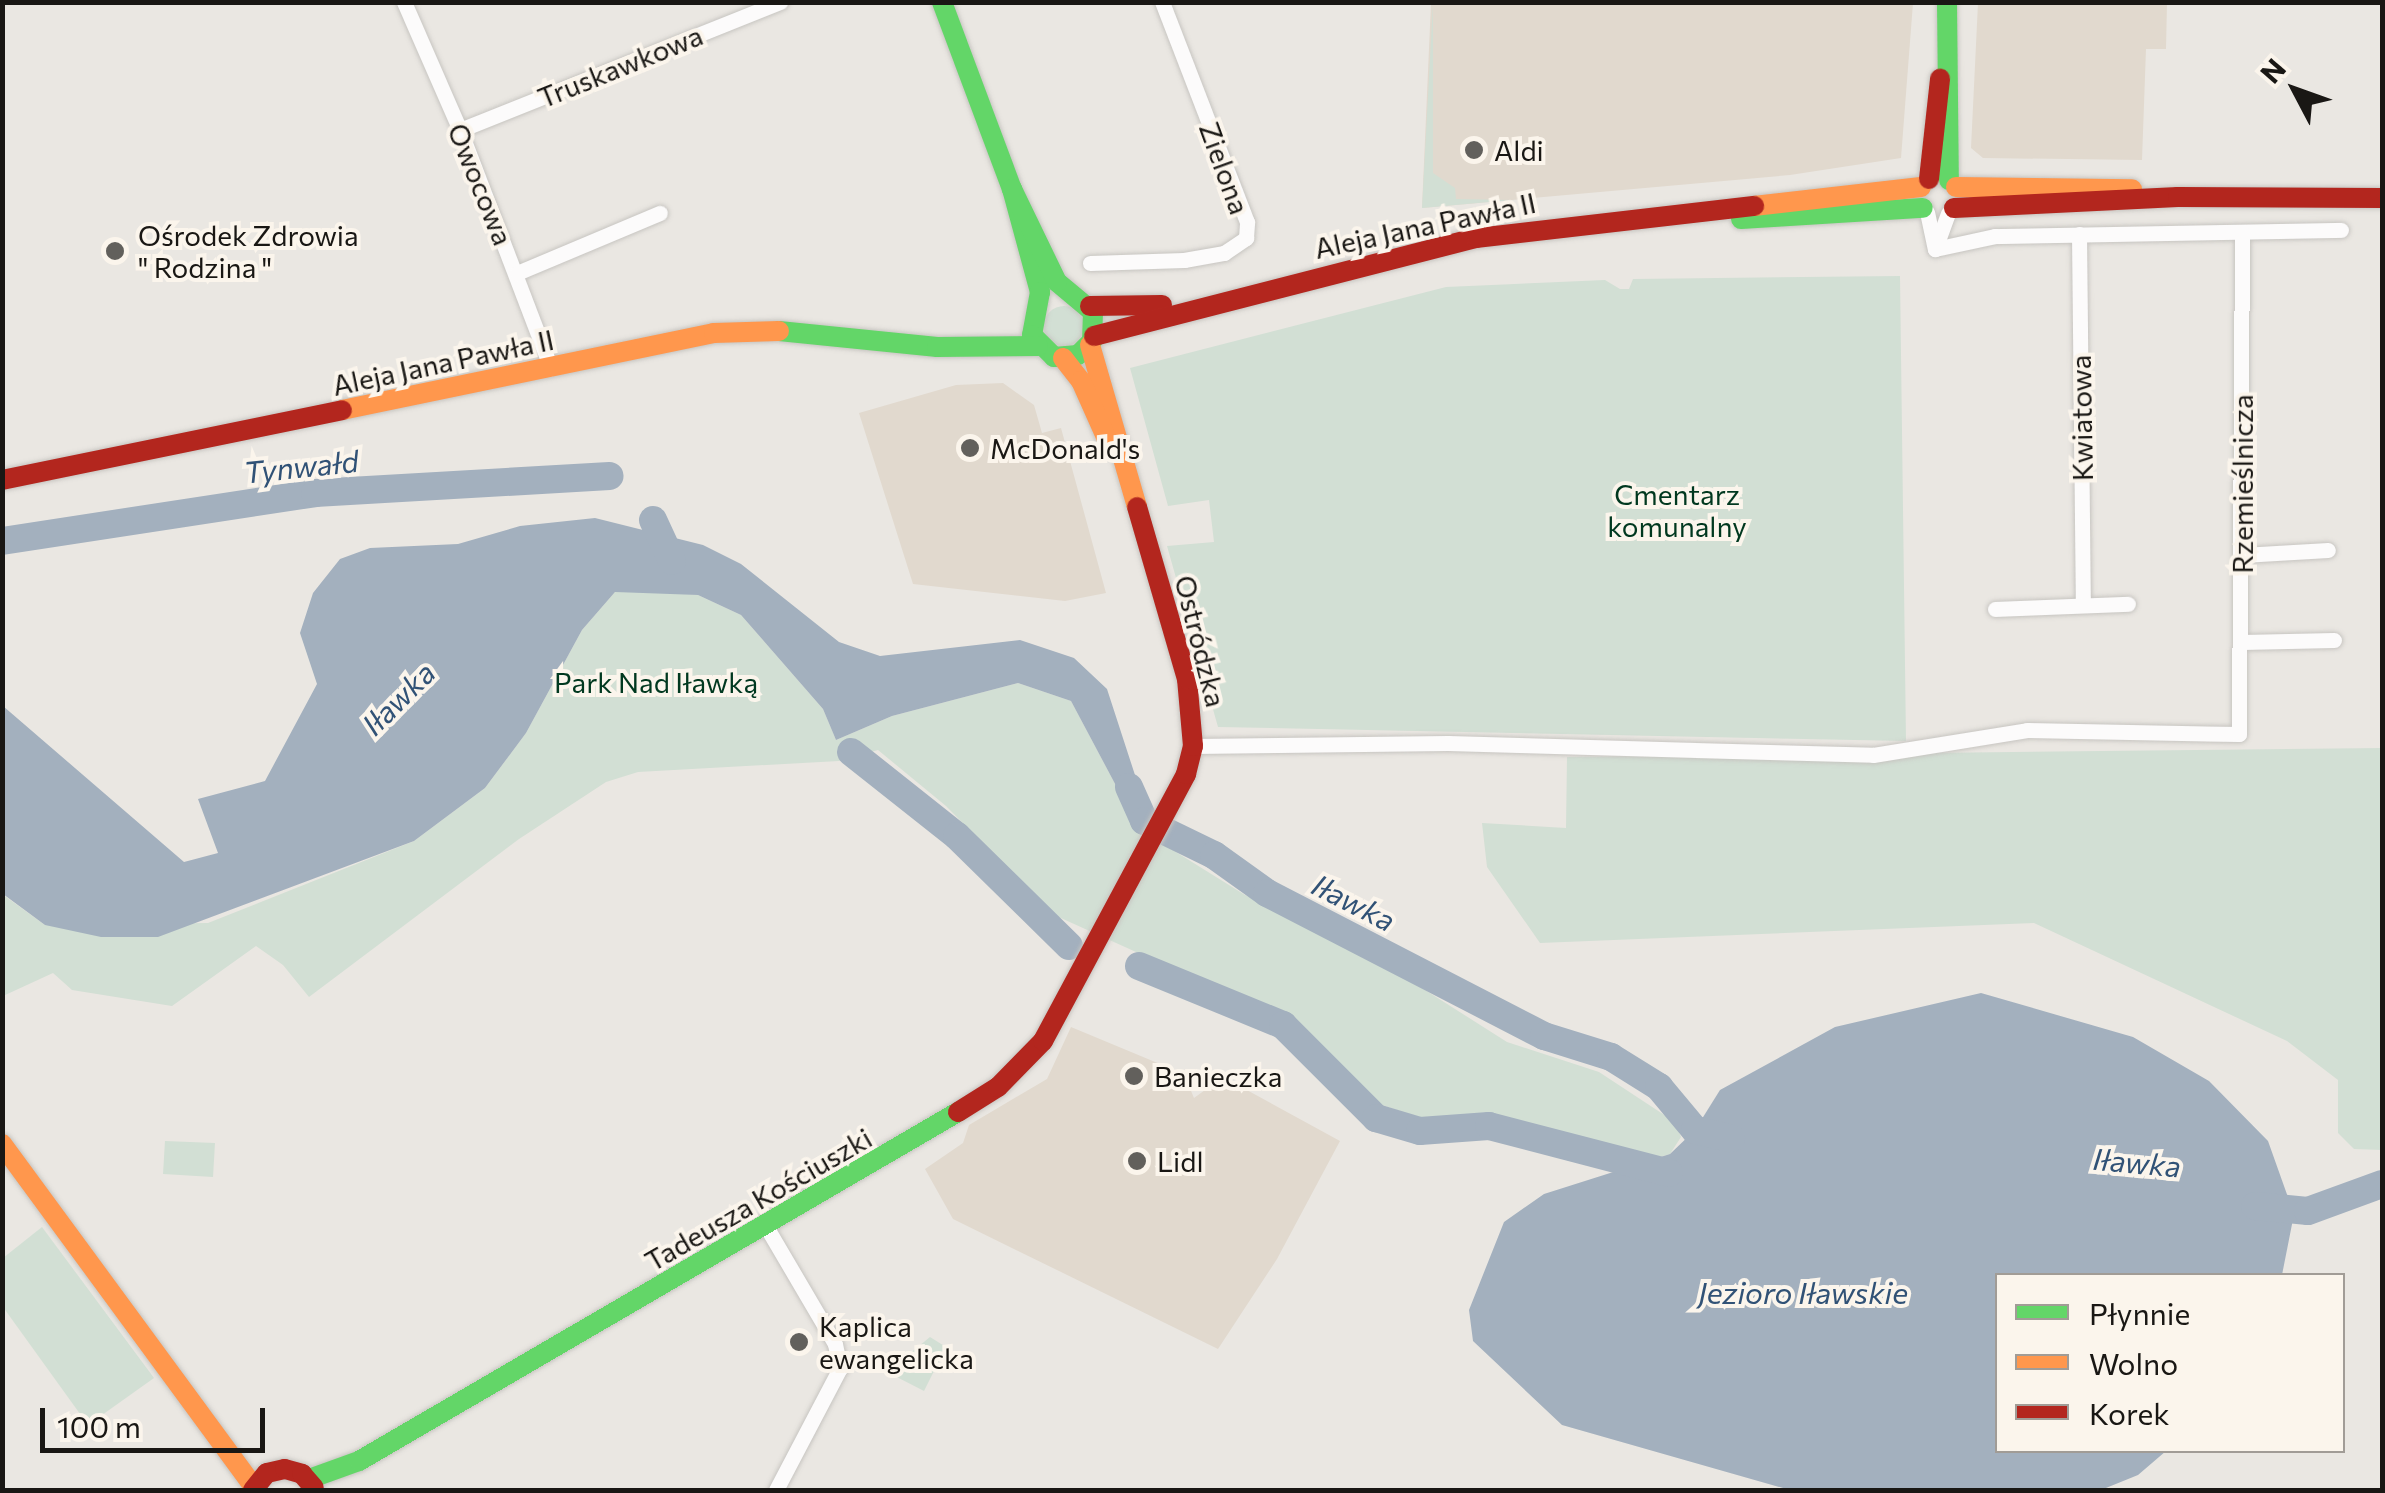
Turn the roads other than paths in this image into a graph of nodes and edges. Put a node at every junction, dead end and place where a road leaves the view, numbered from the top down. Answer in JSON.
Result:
{"nodes":[{"id":1,"x":404,"y":2,"type":"edge"},
{"id":2,"x":724,"y":2,"type":"edge"},
{"id":3,"x":780,"y":2,"type":"edge"},
{"id":4,"x":942,"y":2,"type":"edge"},
{"id":5,"x":1162,"y":2,"type":"edge"},
{"id":6,"x":1946,"y":2,"type":"edge"},
{"id":7,"x":733,"y":20,"type":"junction"},
{"id":8,"x":460,"y":130,"type":"junction"},
{"id":9,"x":1012,"y":188,"type":"junction"},
{"id":10,"x":1938,"y":197,"type":"junction"},
{"id":11,"x":2382,"y":198,"type":"edge"},
{"id":12,"x":660,"y":213,"type":"dead end"},
{"id":13,"x":2341,"y":230,"type":"dead end"},
{"id":14,"x":2242,"y":232,"type":"junction"},
{"id":15,"x":2079,"y":234,"type":"junction"},
{"id":16,"x":1090,"y":263,"type":"dead end"},
{"id":17,"x":517,"y":274,"type":"junction"},
{"id":18,"x":1070,"y":294,"type":"junction"},
{"id":19,"x":1219,"y":302,"type":"junction"},
{"id":20,"x":1090,"y":306,"type":"junction"},
{"id":21,"x":1036,"y":310,"type":"junction"},
{"id":22,"x":1092,"y":340,"type":"junction"},
{"id":23,"x":896,"y":341,"type":"junction"},
{"id":24,"x":1038,"y":346,"type":"junction"},
{"id":25,"x":1062,"y":358,"type":"junction"},
{"id":26,"x":550,"y":368,"type":"junction"},
{"id":27,"x":2,"y":480,"type":"edge"},
{"id":28,"x":1131,"y":490,"type":"junction"},
{"id":29,"x":2328,"y":550,"type":"dead end"},
{"id":30,"x":2242,"y":555,"type":"junction"},
{"id":31,"x":2083,"y":603,"type":"junction"},
{"id":32,"x":2128,"y":604,"type":"dead end"},
{"id":33,"x":1995,"y":608,"type":"dead end"},
{"id":34,"x":2334,"y":640,"type":"dead end"},
{"id":35,"x":2242,"y":642,"type":"junction"},
{"id":36,"x":1192,"y":746,"type":"junction"},
{"id":37,"x":1111,"y":909,"type":"joint"},
{"id":38,"x":2,"y":1144,"type":"edge"},
{"id":39,"x":768,"y":1228,"type":"junction"},
{"id":40,"x":258,"y":1484,"type":"edge"},
{"id":41,"x":316,"y":1487,"type":"edge"},
{"id":42,"x":776,"y":1490,"type":"edge"}],
"edges":[{"from":1,"to":8,"type":"street","name":"Owocowa"},
{"from":2,"to":7,"type":"street"},
{"from":3,"to":7,"type":"street","name":"Truskawkowa"},
{"from":4,"to":9,"type":"main road"},
{"from":5,"to":16,"type":"street","name":"Zielona"},
{"from":6,"to":10,"type":"main road"},
{"from":7,"to":8,"type":"street","name":"Truskawkowa"},
{"from":8,"to":17,"type":"street","name":"Owocowa"},
{"from":9,"to":18,"type":"main road"},
{"from":9,"to":21,"type":"main road"},
{"from":10,"to":11,"type":"main road","name":"Aleja Jana Pawła II"},
{"from":10,"to":15,"type":"street"},
{"from":10,"to":19,"type":"main road","name":"Aleja Jana Pawła II"},
{"from":12,"to":17,"type":"street"},
{"from":13,"to":14,"type":"street"},
{"from":14,"to":15,"type":"street"},
{"from":14,"to":30,"type":"street","name":"Rzemieślnicza"},
{"from":15,"to":31,"type":"street","name":"Kwiatowa"},
{"from":17,"to":26,"type":"street","name":"Owocowa"},
{"from":18,"to":20,"type":"main road"},
{"from":18,"to":21,"type":"main road"},
{"from":19,"to":20,"type":"main road","name":"Aleja Jana Pawła II"},
{"from":19,"to":22,"type":"main road","name":"Aleja Jana Pawła II"},
{"from":20,"to":22,"type":"main road","name":"Ostródzka"},
{"from":21,"to":23,"type":"main road","name":"Aleja Jana Pawła II"},
{"from":21,"to":24,"type":"main road"},
{"from":22,"to":25,"type":"main road"},
{"from":22,"to":28,"type":"main road","name":"Ostródzka"},
{"from":23,"to":24,"type":"main road","name":"Aleja Jana Pawła II"},
{"from":23,"to":26,"type":"main road","name":"Aleja Jana Pawła II"},
{"from":24,"to":25,"type":"main road","name":"Ostródzka"},
{"from":25,"to":28,"type":"main road","name":"Ostródzka"},
{"from":26,"to":27,"type":"main road","name":"Aleja Jana Pawła II"},
{"from":28,"to":36,"type":"main road","name":"Ostródzka"},
{"from":29,"to":30,"type":"street"},
{"from":30,"to":35,"type":"street","name":"Rzemieślnicza"},
{"from":31,"to":32,"type":"street"},
{"from":31,"to":33,"type":"street"},
{"from":34,"to":35,"type":"street"},
{"from":35,"to":36,"type":"street","name":"Rzemieślnicza"},
{"from":36,"to":37,"type":"main road","name":"Ostródzka"},
{"from":37,"to":39,"type":"main road","name":"Tadeusza Kościuszki"},
{"from":38,"to":40,"type":"main road"},
{"from":39,"to":41,"type":"main road","name":"Tadeusza Kościuszki"},
{"from":39,"to":42,"type":"street"},
{"from":40,"to":41,"type":"main road"}]}
